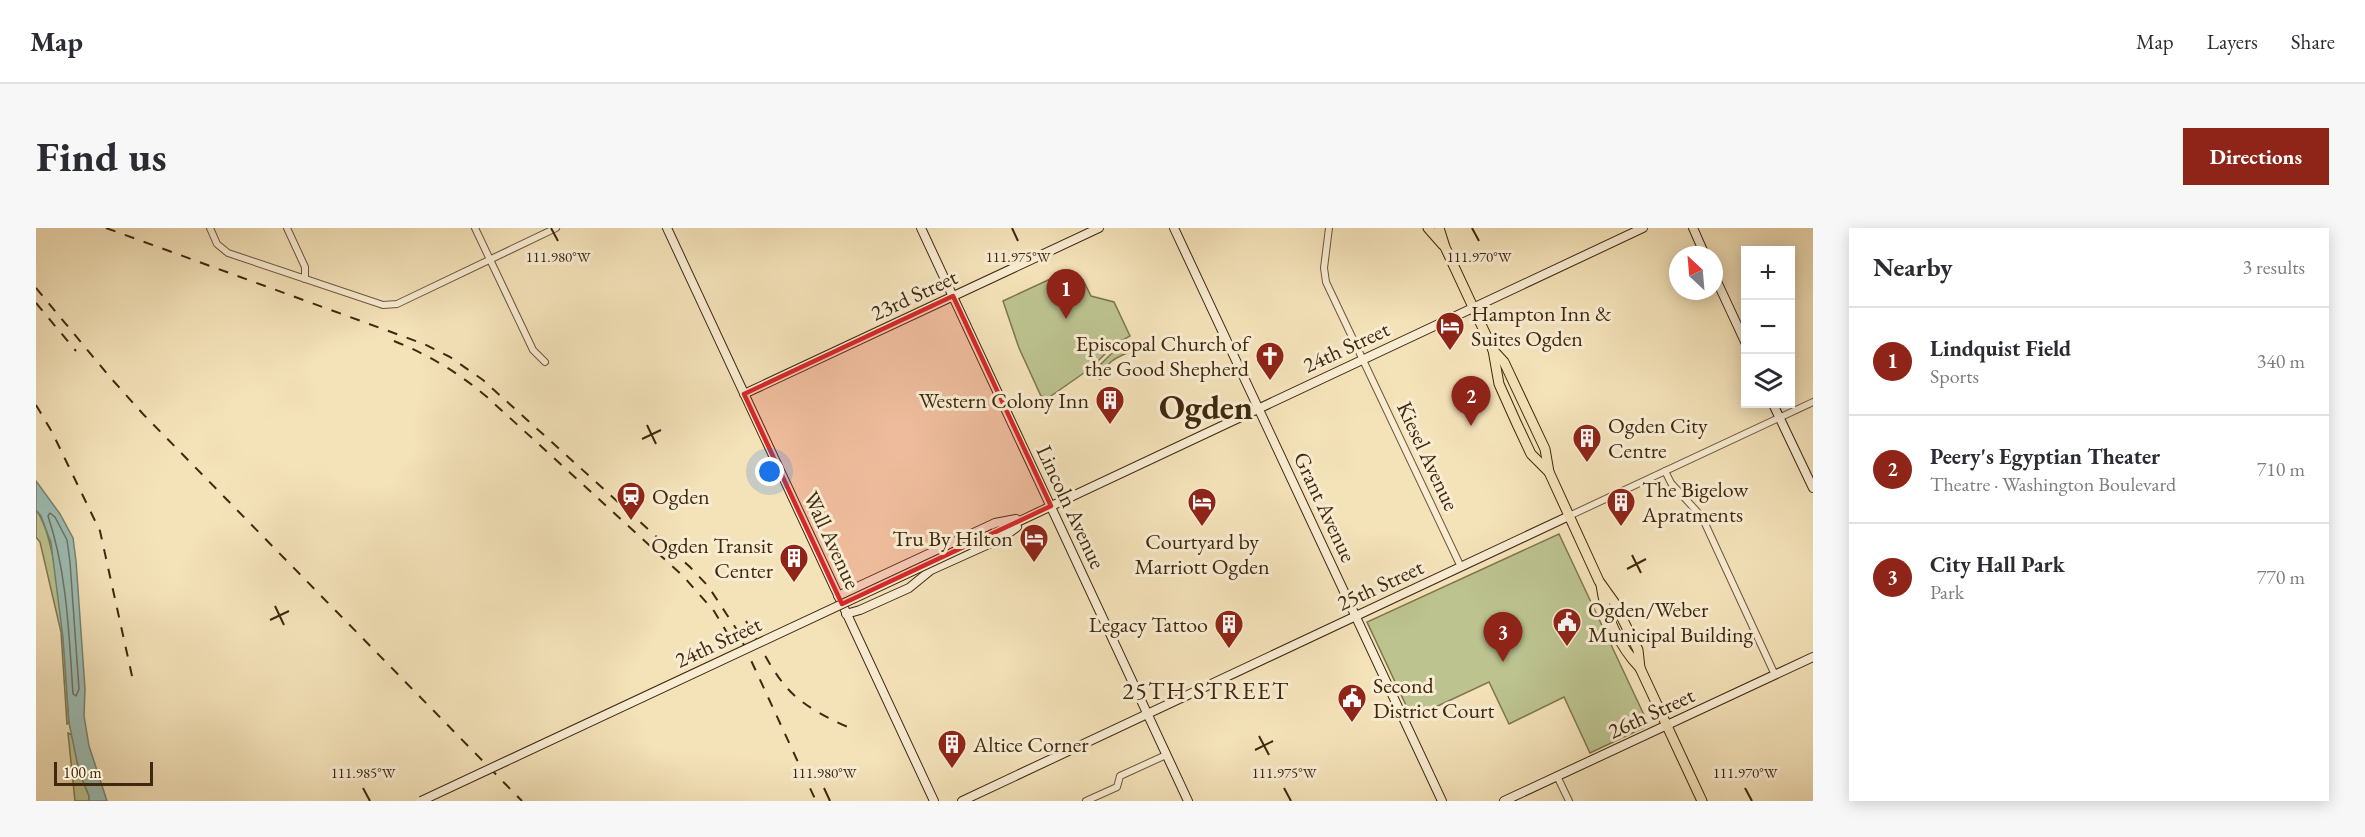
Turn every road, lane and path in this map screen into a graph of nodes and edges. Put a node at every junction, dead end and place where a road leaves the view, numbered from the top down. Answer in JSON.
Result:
{"nodes":[{"id":1,"x":210,"y":228,"type":"edge"},
{"id":2,"x":286,"y":228,"type":"edge"},
{"id":3,"x":475,"y":228,"type":"edge"},
{"id":4,"x":556,"y":228,"type":"edge"},
{"id":5,"x":667,"y":228,"type":"edge"},
{"id":6,"x":921,"y":228,"type":"edge"},
{"id":7,"x":1100,"y":228,"type":"edge"},
{"id":8,"x":1174,"y":228,"type":"edge"},
{"id":9,"x":1329,"y":228,"type":"edge"},
{"id":10,"x":1428,"y":228,"type":"edge"},
{"id":11,"x":1439,"y":228,"type":"edge"},
{"id":12,"x":1643,"y":228,"type":"edge"},
{"id":13,"x":1693,"y":228,"type":"edge"},
{"id":14,"x":1701,"y":246,"type":"edge"},
{"id":15,"x":1445,"y":247,"type":"junction"},
{"id":16,"x":490,"y":260,"type":"junction"},
{"id":17,"x":305,"y":279,"type":"junction"},
{"id":18,"x":1723,"y":294,"type":"edge"},
{"id":19,"x":953,"y":296,"type":"junction"},
{"id":20,"x":1473,"y":307,"type":"junction"},
{"id":21,"x":1741,"y":333,"type":"edge"},
{"id":22,"x":1493,"y":350,"type":"junction"},
{"id":23,"x":1362,"y":359,"type":"junction"},
{"id":24,"x":545,"y":362,"type":"dead end"},
{"id":25,"x":744,"y":394,"type":"junction"},
{"id":26,"x":1813,"y":402,"type":"edge"},
{"id":27,"x":1259,"y":407,"type":"junction"},
{"id":28,"x":1775,"y":408,"type":"edge"},
{"id":29,"x":1779,"y":417,"type":"junction"},
{"id":30,"x":1665,"y":471,"type":"junction"},
{"id":31,"x":1549,"y":472,"type":"junction"},
{"id":32,"x":1813,"y":488,"type":"edge"},
{"id":33,"x":1051,"y":506,"type":"junction"},
{"id":34,"x":1032,"y":516,"type":"junction"},
{"id":35,"x":1569,"y":516,"type":"junction"},
{"id":36,"x":1461,"y":567,"type":"junction"},
{"id":37,"x":838,"y":596,"type":"junction"},
{"id":38,"x":846,"y":614,"type":"junction"},
{"id":39,"x":1356,"y":616,"type":"junction"},
{"id":40,"x":1813,"y":657,"type":"edge"},
{"id":41,"x":1775,"y":675,"type":"junction"},
{"id":42,"x":1146,"y":714,"type":"junction"},
{"id":43,"x":1666,"y":726,"type":"junction"},
{"id":44,"x":1166,"y":755,"type":"junction"},
{"id":45,"x":1557,"y":776,"type":"junction"},
{"id":46,"x":420,"y":801,"type":"edge"},
{"id":47,"x":934,"y":801,"type":"edge"},
{"id":48,"x":962,"y":801,"type":"edge"},
{"id":49,"x":1086,"y":801,"type":"edge"},
{"id":50,"x":1188,"y":801,"type":"edge"},
{"id":51,"x":1442,"y":801,"type":"edge"},
{"id":52,"x":1504,"y":801,"type":"edge"},
{"id":53,"x":1569,"y":801,"type":"edge"},
{"id":54,"x":1702,"y":801,"type":"edge"}],
"edges":[{"from":1,"to":17,"type":"street"},
{"from":2,"to":17,"type":"street"},
{"from":3,"to":16,"type":"street"},
{"from":4,"to":16,"type":"street"},
{"from":5,"to":25,"type":"street","name":"Wall Avenue"},
{"from":6,"to":19,"type":"street","name":"Lincoln Avenue"},
{"from":7,"to":19,"type":"street","name":"23rd Street"},
{"from":8,"to":27,"type":"street","name":"Grant Avenue"},
{"from":9,"to":23,"type":"street","name":"Kiesel Avenue"},
{"from":10,"to":15,"type":"main road"},
{"from":11,"to":15,"type":"main road"},
{"from":12,"to":20,"type":"street","name":"24th Street"},
{"from":13,"to":14,"type":"street"},
{"from":15,"to":20,"type":"main road"},
{"from":16,"to":17,"type":"street"},
{"from":16,"to":24,"type":"street"},
{"from":18,"to":21,"type":"street"},
{"from":19,"to":25,"type":"street","name":"23rd Street"},
{"from":19,"to":33,"type":"street","name":"Lincoln Avenue"},
{"from":20,"to":22,"type":"main road"},
{"from":20,"to":23,"type":"street","name":"24th Street"},
{"from":22,"to":31,"type":"main road"},
{"from":22,"to":31,"type":"main road"},
{"from":23,"to":27,"type":"street","name":"24th Street"},
{"from":23,"to":36,"type":"street","name":"Kiesel Avenue"},
{"from":25,"to":37,"type":"street","name":"Wall Avenue"},
{"from":26,"to":29,"type":"street","name":"25th Street"},
{"from":27,"to":33,"type":"street","name":"24th Street"},
{"from":27,"to":39,"type":"street","name":"Grant Avenue"},
{"from":28,"to":29,"type":"street"},
{"from":29,"to":30,"type":"street","name":"25th Street"},
{"from":29,"to":32,"type":"street"},
{"from":30,"to":35,"type":"street","name":"25th Street"},
{"from":30,"to":41,"type":"street"},
{"from":31,"to":35,"type":"main road"},
{"from":33,"to":34,"type":"street","name":"24th Street"},
{"from":33,"to":42,"type":"street","name":"Lincoln Avenue"},
{"from":34,"to":37,"type":"street","name":"24th Street"},
{"from":34,"to":38,"type":"street","name":"24th Street"},
{"from":34,"to":46,"type":"street","name":"24th Street","bridge":true},
{"from":35,"to":36,"type":"street","name":"25th Street"},
{"from":35,"to":43,"type":"main road"},
{"from":36,"to":39,"type":"street","name":"25th Street"},
{"from":37,"to":38,"type":"street","name":"Wall Avenue"},
{"from":38,"to":47,"type":"street","name":"Wall Avenue"},
{"from":39,"to":42,"type":"street","name":"25th Street"},
{"from":39,"to":51,"type":"street","name":"Grant Avenue"},
{"from":40,"to":41,"type":"street","name":"26th Street"},
{"from":41,"to":43,"type":"street","name":"26th Street"},
{"from":42,"to":44,"type":"street","name":"Lincoln Avenue"},
{"from":42,"to":48,"type":"street","name":"25th Street"},
{"from":43,"to":45,"type":"street","name":"26th Street"},
{"from":43,"to":54,"type":"main road"},
{"from":44,"to":49,"type":"street"},
{"from":44,"to":50,"type":"street","name":"Lincoln Avenue"},
{"from":45,"to":52,"type":"street","name":"26th Street"},
{"from":45,"to":53,"type":"street"}]}
